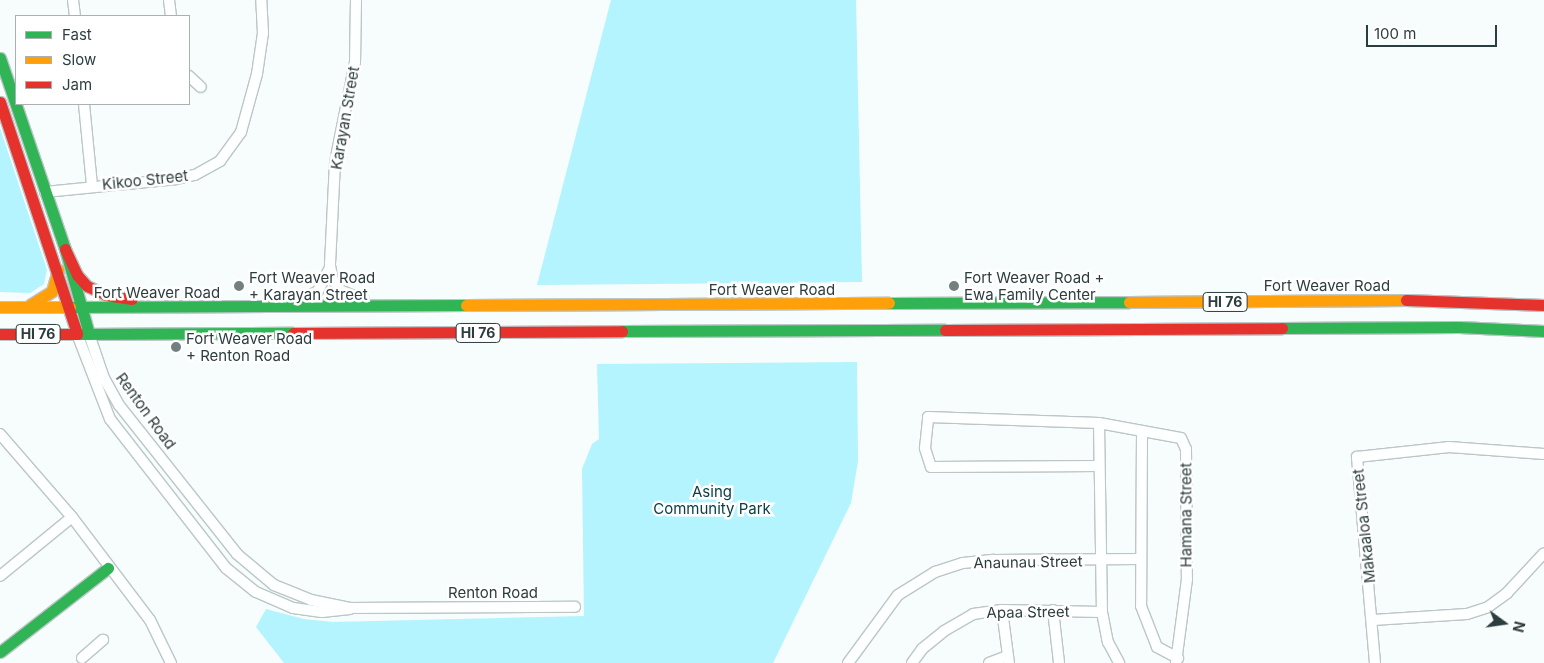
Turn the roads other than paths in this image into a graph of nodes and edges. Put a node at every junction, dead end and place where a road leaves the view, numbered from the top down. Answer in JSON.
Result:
{"nodes":[{"id":1,"x":73,"y":0,"type":"edge"},
{"id":2,"x":169,"y":0,"type":"edge"},
{"id":3,"x":261,"y":0,"type":"edge"},
{"id":4,"x":356,"y":0,"type":"edge"},
{"id":5,"x":75,"y":15,"type":"edge"},
{"id":6,"x":170,"y":15,"type":"edge"},
{"id":7,"x":0,"y":58,"type":"edge"},
{"id":8,"x":190,"y":77,"type":"edge"},
{"id":9,"x":201,"y":87,"type":"dead end"},
{"id":10,"x":0,"y":102,"type":"edge"},
{"id":11,"x":15,"y":102,"type":"edge"},
{"id":12,"x":16,"y":105,"type":"edge"},
{"id":13,"x":84,"y":105,"type":"edge"},
{"id":14,"x":18,"y":111,"type":"junction"},
{"id":15,"x":5,"y":116,"type":"junction"},
{"id":16,"x":92,"y":186,"type":"junction"},
{"id":17,"x":45,"y":192,"type":"junction"},
{"id":18,"x":65,"y":249,"type":"junction"},
{"id":19,"x":330,"y":266,"type":"junction"},
{"id":20,"x":58,"y":270,"type":"junction"},
{"id":21,"x":380,"y":305,"type":"junction"},
{"id":22,"x":1544,"y":305,"type":"edge"},
{"id":23,"x":0,"y":307,"type":"edge"},
{"id":24,"x":26,"y":307,"type":"junction"},
{"id":25,"x":75,"y":307,"type":"junction"},
{"id":26,"x":285,"y":307,"type":"junction"},
{"id":27,"x":150,"y":308,"type":"junction"},
{"id":28,"x":87,"y":330,"type":"junction"},
{"id":29,"x":1544,"y":331,"type":"edge"},
{"id":30,"x":0,"y":334,"type":"edge"},
{"id":31,"x":77,"y":334,"type":"junction"},
{"id":32,"x":1098,"y":423,"type":"junction"},
{"id":33,"x":1142,"y":431,"type":"junction"},
{"id":34,"x":0,"y":434,"type":"edge"},
{"id":35,"x":1544,"y":454,"type":"edge"},
{"id":36,"x":1099,"y":466,"type":"junction"},
{"id":37,"x":72,"y":518,"type":"junction"},
{"id":38,"x":1544,"y":553,"type":"edge"},
{"id":39,"x":1139,"y":559,"type":"junction"},
{"id":40,"x":1101,"y":561,"type":"junction"},
{"id":41,"x":108,"y":568,"type":"junction"},
{"id":42,"x":0,"y":576,"type":"edge"},
{"id":43,"x":575,"y":607,"type":"dead end"},
{"id":44,"x":351,"y":608,"type":"junction"},
{"id":45,"x":1002,"y":610,"type":"junction"},
{"id":46,"x":1054,"y":610,"type":"junction"},
{"id":47,"x":1102,"y":612,"type":"junction"},
{"id":48,"x":1373,"y":620,"type":"junction"},
{"id":49,"x":103,"y":640,"type":"dead end"},
{"id":50,"x":0,"y":652,"type":"edge"},
{"id":51,"x":1008,"y":660,"type":"edge"},
{"id":52,"x":1177,"y":660,"type":"edge"},
{"id":53,"x":81,"y":661,"type":"edge"},
{"id":54,"x":171,"y":663,"type":"edge"},
{"id":55,"x":848,"y":663,"type":"edge"},
{"id":56,"x":912,"y":663,"type":"edge"},
{"id":57,"x":988,"y":663,"type":"edge"},
{"id":58,"x":1059,"y":663,"type":"edge"},
{"id":59,"x":1119,"y":663,"type":"edge"},
{"id":60,"x":1375,"y":663,"type":"edge"}],
"edges":[{"from":1,"to":5,"type":"street"},
{"from":2,"to":6,"type":"street"},
{"from":3,"to":16,"type":"street","name":"Kikoo Street"},
{"from":4,"to":19,"type":"street","name":"Karayan Street"},
{"from":7,"to":11,"type":"main road","name":"Renton Road"},
{"from":8,"to":9,"type":"street"},
{"from":10,"to":15,"type":"main road","name":"Renton Road"},
{"from":12,"to":14,"type":"main road","name":"Renton Road"},
{"from":13,"to":16,"type":"street"},
{"from":14,"to":15,"type":"main road"},
{"from":14,"to":17,"type":"main road","name":"Renton Road"},
{"from":15,"to":20,"type":"main road","name":"Renton Road"},
{"from":16,"to":17,"type":"street","name":"Kikoo Street"},
{"from":17,"to":18,"type":"main road","name":"Renton Road"},
{"from":18,"to":25,"type":"main road","name":"Renton Road"},
{"from":18,"to":27,"type":"main road"},
{"from":19,"to":21,"type":"street","name":"Karayan Street"},
{"from":19,"to":26,"type":"street","name":"Karayan Street"},
{"from":20,"to":24,"type":"main road"},
{"from":20,"to":25,"type":"main road","name":"Renton Road"},
{"from":21,"to":22,"type":"main road","name":"Fort Weaver Road","number":"HI 76"},
{"from":21,"to":26,"type":"main road","name":"Fort Weaver Road","number":"HI 76"},
{"from":23,"to":24,"type":"main road","name":"Fort Weaver Road","number":"HI 76"},
{"from":24,"to":25,"type":"main road","name":"Fort Weaver Road","number":"HI 76"},
{"from":25,"to":27,"type":"main road","name":"Fort Weaver Road","number":"HI 76"},
{"from":25,"to":28,"type":"main road","name":"Renton Road"},
{"from":25,"to":31,"type":"main road","name":"Renton Road"},
{"from":26,"to":27,"type":"main road","name":"Fort Weaver Road","number":"HI 76"},
{"from":27,"to":28,"type":"main road"},
{"from":28,"to":29,"type":"main road","number":"HI 76"},
{"from":28,"to":31,"type":"main road","number":"HI 76"},
{"from":28,"to":44,"type":"street","name":"Renton Road"},
{"from":30,"to":31,"type":"main road","number":"HI 76"},
{"from":31,"to":44,"type":"street","name":"Renton Road"},
{"from":32,"to":33,"type":"street","name":"Hamana Street"},
{"from":32,"to":36,"type":"street","name":"Anaunau Street"},
{"from":32,"to":36,"type":"street","name":"Hamana Street"},
{"from":33,"to":39,"type":"street"},
{"from":33,"to":52,"type":"street","name":"Hamana Street"},
{"from":34,"to":37,"type":"street"},
{"from":35,"to":48,"type":"street","name":"Makaaloa Street"},
{"from":36,"to":40,"type":"street","name":"Anaunau Street"},
{"from":37,"to":41,"type":"street"},
{"from":37,"to":42,"type":"street"},
{"from":38,"to":48,"type":"street"},
{"from":39,"to":40,"type":"street","name":"Anaunau Street"},
{"from":39,"to":52,"type":"street"},
{"from":40,"to":47,"type":"street","name":"Anaunau Street"},
{"from":40,"to":55,"type":"street","name":"Anaunau Street"},
{"from":41,"to":50,"type":"main road"},
{"from":41,"to":54,"type":"street"},
{"from":43,"to":44,"type":"street","name":"Renton Road"},
{"from":45,"to":46,"type":"street","name":"Apaa Street"},
{"from":45,"to":51,"type":"street"},
{"from":45,"to":56,"type":"street","name":"Apaa Street"},
{"from":46,"to":47,"type":"street","name":"Apaa Street"},
{"from":46,"to":58,"type":"street"},
{"from":47,"to":59,"type":"street","name":"Anaunau Street"},
{"from":48,"to":60,"type":"street","name":"Makaaloa Street"},
{"from":49,"to":53,"type":"street"},
{"from":51,"to":57,"type":"street"}]}
